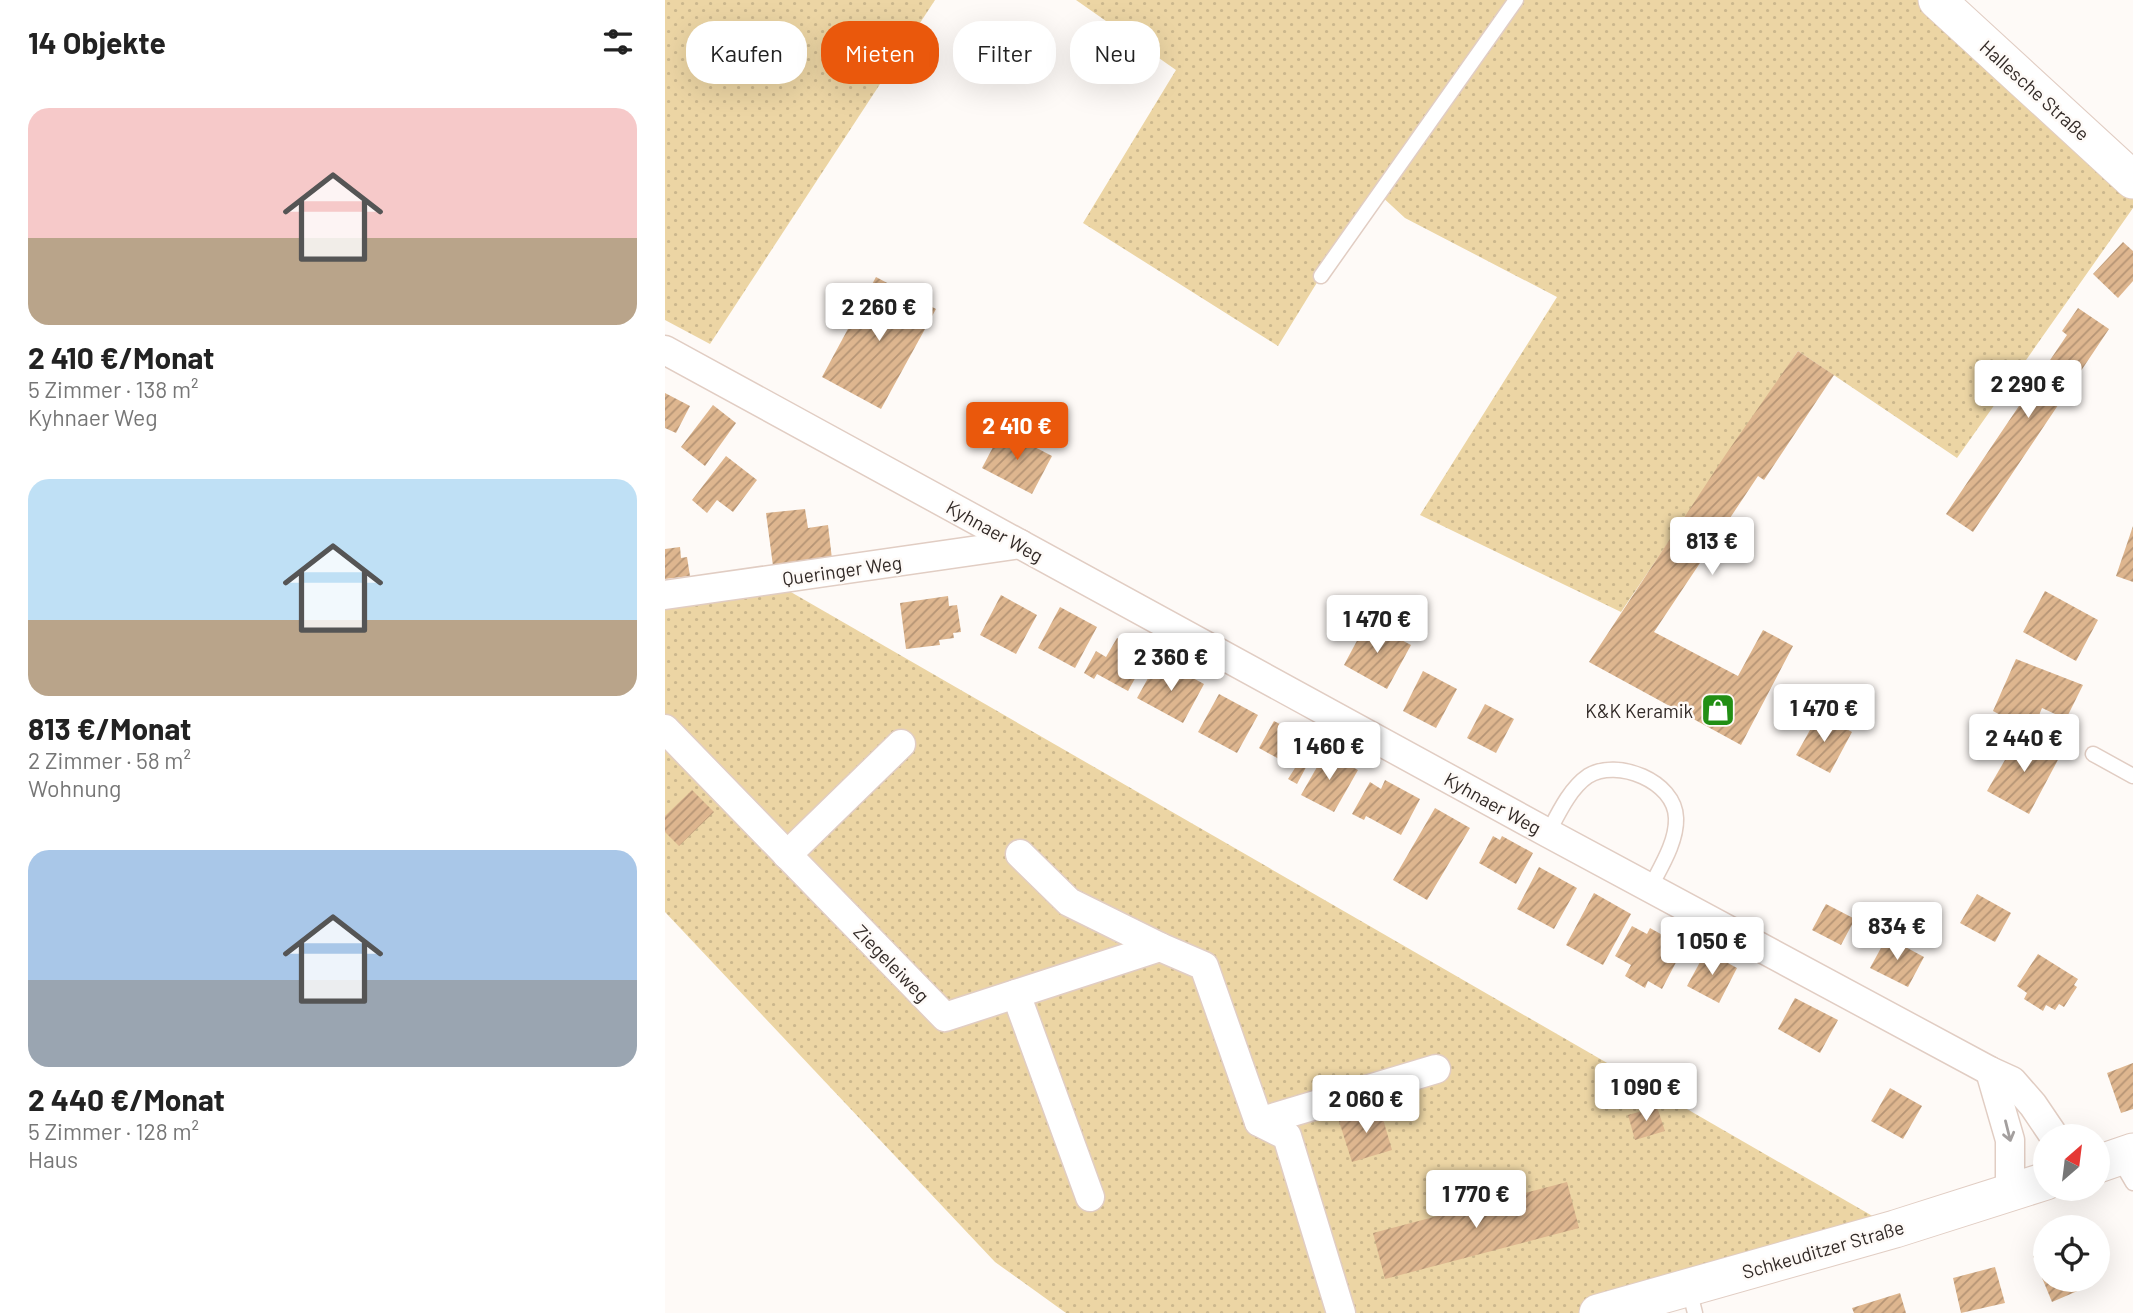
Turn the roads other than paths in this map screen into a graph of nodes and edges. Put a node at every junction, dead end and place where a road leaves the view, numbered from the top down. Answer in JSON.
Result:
{"nodes":[{"id":1,"x":1515,"y":0,"type":"edge"},
{"id":2,"x":1937,"y":0,"type":"edge"},
{"id":3,"x":2133,"y":180,"type":"edge"},
{"id":4,"x":1321,"y":276,"type":"dead end"},
{"id":5,"x":665,"y":350,"type":"edge"},
{"id":6,"x":1020,"y":544,"type":"junction"},
{"id":7,"x":665,"y":595,"type":"edge"},
{"id":8,"x":665,"y":729,"type":"edge"},
{"id":9,"x":901,"y":744,"type":"dead end"},
{"id":10,"x":2093,"y":754,"type":"dead end"},
{"id":11,"x":2133,"y":776,"type":"edge"},
{"id":12,"x":1548,"y":832,"type":"junction"},
{"id":13,"x":1020,"y":854,"type":"dead end"},
{"id":14,"x":787,"y":855,"type":"junction"},
{"id":15,"x":1650,"y":888,"type":"junction"},
{"id":16,"x":1160,"y":947,"type":"junction"},
{"id":17,"x":1016,"y":994,"type":"junction"},
{"id":18,"x":1436,"y":1069,"type":"dead end"},
{"id":19,"x":1990,"y":1071,"type":"junction"},
{"id":20,"x":1259,"y":1122,"type":"junction"},
{"id":21,"x":2046,"y":1124,"type":"edge"},
{"id":22,"x":2033,"y":1185,"type":"edge"},
{"id":23,"x":2010,"y":1192,"type":"junction"},
{"id":24,"x":1090,"y":1197,"type":"dead end"},
{"id":25,"x":1692,"y":1300,"type":"edge"},
{"id":26,"x":1341,"y":1313,"type":"edge"},
{"id":27,"x":1598,"y":1313,"type":"edge"}],
"edges":[{"from":1,"to":4,"type":"lane"},
{"from":2,"to":3,"type":"street","name":"Hallesche Straße"},
{"from":5,"to":6,"type":"street","name":"Kyhnaer Weg"},
{"from":6,"to":7,"type":"street","name":"Queringer Weg"},
{"from":6,"to":12,"type":"street","name":"Kyhnaer Weg"},
{"from":8,"to":14,"type":"street","name":"Ziegeleiweg"},
{"from":9,"to":14,"type":"street"},
{"from":10,"to":11,"type":"lane"},
{"from":12,"to":15,"type":"street","name":"Kyhnaer Weg"},
{"from":12,"to":15,"type":"lane"},
{"from":13,"to":16,"type":"street"},
{"from":14,"to":17,"type":"street","name":"Ziegeleiweg"},
{"from":15,"to":19,"type":"street","name":"Kyhnaer Weg"},
{"from":16,"to":17,"type":"street","name":"Ziegeleiweg"},
{"from":16,"to":20,"type":"street"},
{"from":17,"to":24,"type":"street"},
{"from":18,"to":20,"type":"street"},
{"from":19,"to":21,"type":"street","name":"Kyhnaer Weg"},
{"from":19,"to":23,"type":"street","one_way":true},
{"from":20,"to":26,"type":"street"},
{"from":22,"to":23,"type":"street","name":"Schkeuditzer Straße"},
{"from":23,"to":25,"type":"street","name":"Schkeuditzer Straße"},
{"from":25,"to":27,"type":"street","name":"Schkeuditzer Straße"}]}
